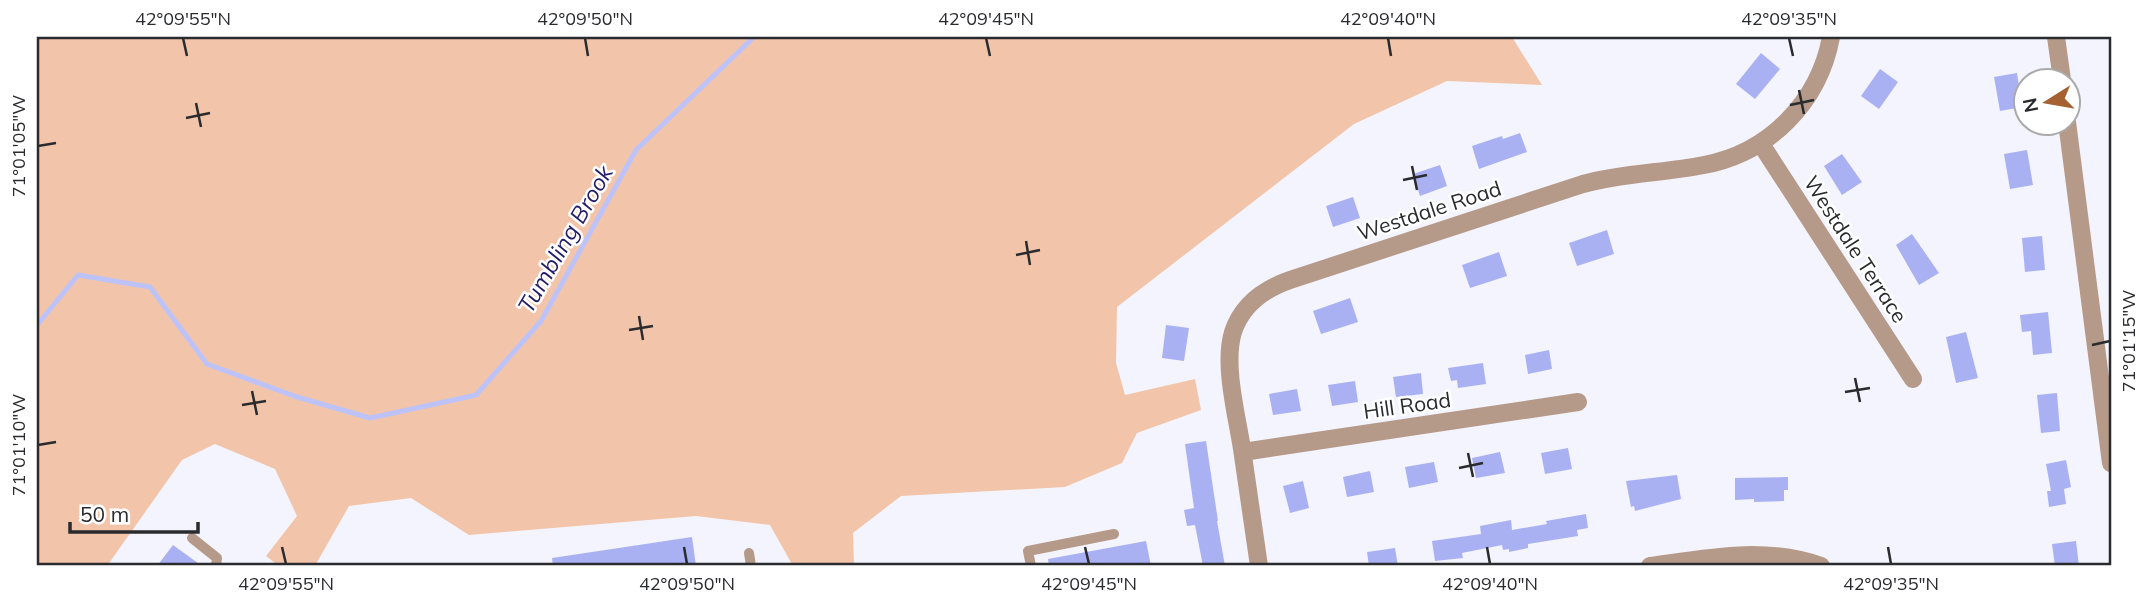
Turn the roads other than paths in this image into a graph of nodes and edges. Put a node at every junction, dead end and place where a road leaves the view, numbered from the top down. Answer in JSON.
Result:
{"nodes":[{"id":1,"x":1831,"y":37,"type":"edge"},
{"id":2,"x":2056,"y":37,"type":"edge"},
{"id":3,"x":2060,"y":66,"type":"edge"},
{"id":4,"x":2069,"y":136,"type":"edge"},
{"id":5,"x":1760,"y":144,"type":"junction"},
{"id":6,"x":1913,"y":379,"type":"dead end"},
{"id":7,"x":1578,"y":402,"type":"dead end"},
{"id":8,"x":1243,"y":452,"type":"junction"},
{"id":9,"x":2111,"y":463,"type":"edge"},
{"id":10,"x":1114,"y":534,"type":"dead end"},
{"id":11,"x":192,"y":537,"type":"dead end"},
{"id":12,"x":749,"y":554,"type":"dead end"},
{"id":13,"x":216,"y":566,"type":"edge"},
{"id":14,"x":751,"y":566,"type":"edge"},
{"id":15,"x":1031,"y":566,"type":"edge"},
{"id":16,"x":1259,"y":566,"type":"edge"},
{"id":17,"x":1650,"y":566,"type":"edge"},
{"id":18,"x":1821,"y":566,"type":"edge"}],
"edges":[{"from":1,"to":5,"type":"street","name":"Westdale Road"},
{"from":2,"to":3,"type":"street"},
{"from":4,"to":9,"type":"street"},
{"from":5,"to":6,"type":"street","name":"Westdale Terrace"},
{"from":5,"to":8,"type":"street","name":"Westdale Road"},
{"from":7,"to":8,"type":"street","name":"Hill Road"},
{"from":8,"to":16,"type":"street","name":"Westdale Road"},
{"from":10,"to":15,"type":"lane"},
{"from":11,"to":13,"type":"lane"},
{"from":12,"to":14,"type":"lane"},
{"from":17,"to":18,"type":"street"}]}
